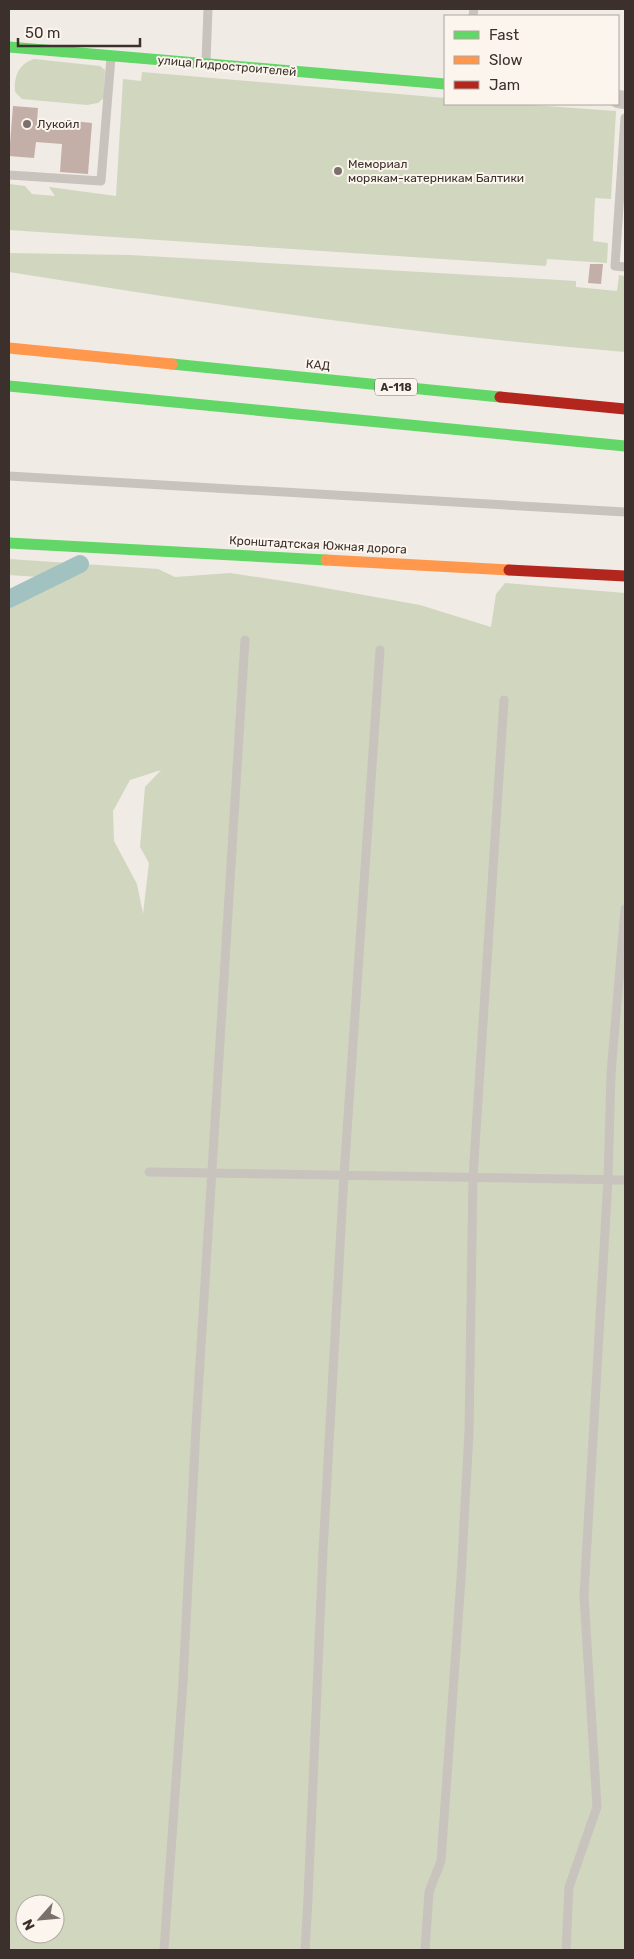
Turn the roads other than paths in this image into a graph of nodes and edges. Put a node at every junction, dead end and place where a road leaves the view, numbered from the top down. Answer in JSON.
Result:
{"nodes":[{"id":1,"x":208,"y":9,"type":"edge"},
{"id":2,"x":9,"y":47,"type":"edge"},
{"id":3,"x":111,"y":56,"type":"junction"},
{"id":4,"x":206,"y":64,"type":"junction"},
{"id":5,"x":444,"y":84,"type":"edge"},
{"id":6,"x":625,"y":118,"type":"edge"},
{"id":7,"x":623,"y":171,"type":"edge"},
{"id":8,"x":9,"y":175,"type":"edge"},
{"id":9,"x":625,"y":267,"type":"edge"},
{"id":10,"x":9,"y":348,"type":"edge"},
{"id":11,"x":9,"y":386,"type":"edge"},
{"id":12,"x":625,"y":409,"type":"edge"},
{"id":13,"x":625,"y":446,"type":"edge"},
{"id":14,"x":9,"y":476,"type":"edge"},
{"id":15,"x":625,"y":512,"type":"edge"},
{"id":16,"x":9,"y":542,"type":"edge"},
{"id":17,"x":625,"y":576,"type":"edge"},
{"id":18,"x":245,"y":640,"type":"dead end"},
{"id":19,"x":380,"y":650,"type":"dead end"},
{"id":20,"x":504,"y":700,"type":"dead end"},
{"id":21,"x":625,"y":909,"type":"edge"},
{"id":22,"x":149,"y":1172,"type":"dead end"},
{"id":23,"x":212,"y":1173,"type":"junction"},
{"id":24,"x":344,"y":1175,"type":"junction"},
{"id":25,"x":473,"y":1177,"type":"junction"},
{"id":26,"x":608,"y":1179,"type":"junction"},
{"id":27,"x":625,"y":1180,"type":"edge"},
{"id":28,"x":164,"y":1950,"type":"edge"},
{"id":29,"x":305,"y":1950,"type":"edge"},
{"id":30,"x":425,"y":1950,"type":"edge"},
{"id":31,"x":566,"y":1950,"type":"edge"}],
"edges":[{"from":1,"to":4,"type":"lane"},
{"from":2,"to":3,"type":"main road","name":"улица Гидростроителей"},
{"from":3,"to":4,"type":"main road","name":"улица Гидростроителей"},
{"from":3,"to":8,"type":"lane"},
{"from":4,"to":5,"type":"main road","name":"улица Гидростроителей"},
{"from":6,"to":7,"type":"lane"},
{"from":7,"to":9,"type":"lane"},
{"from":10,"to":12,"type":"main road","name":"КАД","number":"А-118"},
{"from":11,"to":13,"type":"main road"},
{"from":14,"to":15,"type":"lane"},
{"from":16,"to":17,"type":"main road","name":"Кронштадтская Южная дорога"},
{"from":18,"to":23,"type":"lane"},
{"from":19,"to":24,"type":"lane"},
{"from":20,"to":25,"type":"lane"},
{"from":21,"to":26,"type":"lane"},
{"from":22,"to":23,"type":"lane"},
{"from":23,"to":24,"type":"lane"},
{"from":23,"to":28,"type":"lane"},
{"from":24,"to":25,"type":"lane"},
{"from":24,"to":29,"type":"lane"},
{"from":25,"to":26,"type":"lane"},
{"from":25,"to":30,"type":"lane"},
{"from":26,"to":27,"type":"lane"},
{"from":26,"to":31,"type":"lane"}]}
